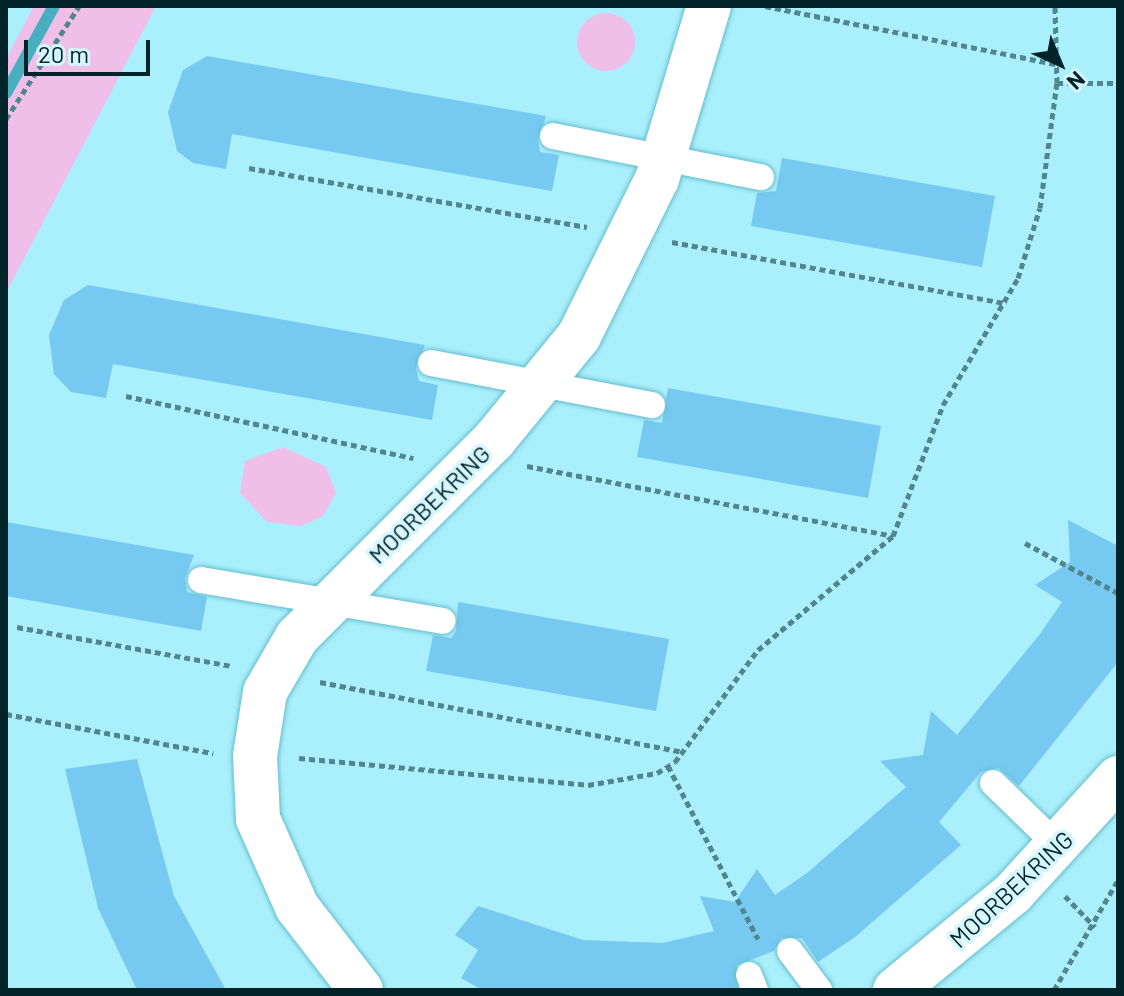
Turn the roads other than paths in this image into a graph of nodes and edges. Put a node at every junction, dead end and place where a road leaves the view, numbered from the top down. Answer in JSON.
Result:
{"nodes":[{"id":1,"x":709,"y":6,"type":"edge"},
{"id":2,"x":553,"y":136,"type":"dead end"},
{"id":3,"x":665,"y":158,"type":"junction"},
{"id":4,"x":761,"y":177,"type":"dead end"},
{"id":5,"x":431,"y":363,"type":"dead end"},
{"id":6,"x":540,"y":388,"type":"junction"},
{"id":7,"x":652,"y":405,"type":"dead end"},
{"id":8,"x":201,"y":580,"type":"dead end"},
{"id":9,"x":329,"y":602,"type":"junction"},
{"id":10,"x":443,"y":621,"type":"dead end"},
{"id":11,"x":1118,"y":778,"type":"edge"},
{"id":12,"x":993,"y":783,"type":"dead end"},
{"id":13,"x":1059,"y":847,"type":"junction"},
{"id":14,"x":790,"y":951,"type":"dead end"},
{"id":15,"x":361,"y":990,"type":"edge"},
{"id":16,"x":819,"y":990,"type":"edge"},
{"id":17,"x":895,"y":990,"type":"edge"}],
"edges":[{"from":1,"to":3,"type":"street","name":"MOORBEKRING"},
{"from":2,"to":3,"type":"lane"},
{"from":3,"to":4,"type":"lane"},
{"from":3,"to":6,"type":"street","name":"MOORBEKRING"},
{"from":5,"to":6,"type":"lane"},
{"from":6,"to":7,"type":"lane"},
{"from":6,"to":9,"type":"street","name":"MOORBEKRING"},
{"from":8,"to":9,"type":"lane"},
{"from":9,"to":10,"type":"lane"},
{"from":9,"to":15,"type":"street","name":"MOORBEKRING"},
{"from":11,"to":13,"type":"street","name":"MOORBEKRING"},
{"from":12,"to":13,"type":"lane"},
{"from":13,"to":17,"type":"street","name":"MOORBEKRING"},
{"from":14,"to":16,"type":"lane"}]}
